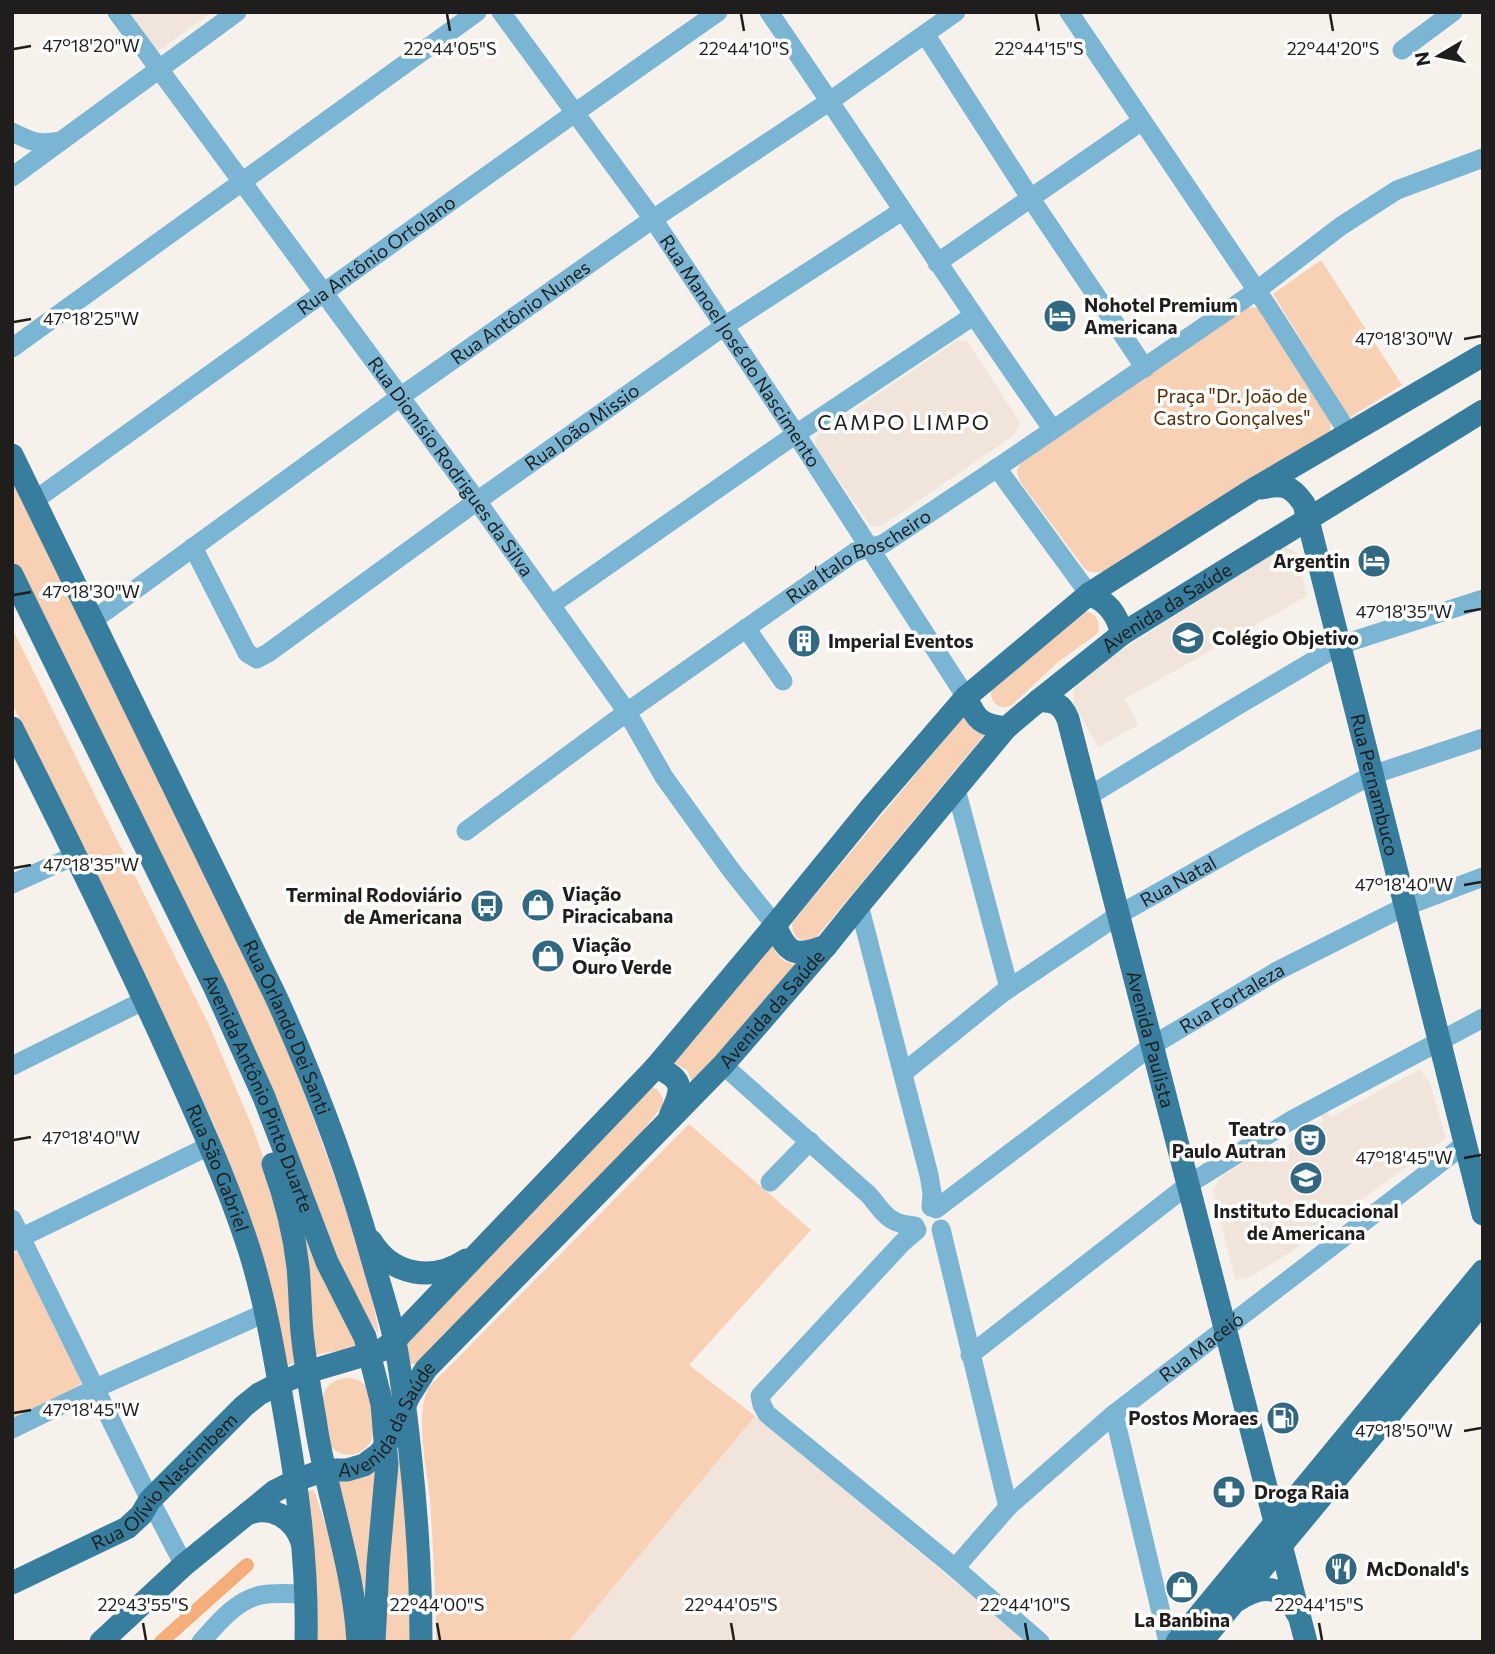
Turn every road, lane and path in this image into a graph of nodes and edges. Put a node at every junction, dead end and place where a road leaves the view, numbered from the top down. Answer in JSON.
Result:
{"nodes":[{"id":1,"x":117,"y":12,"type":"edge"},
{"id":2,"x":237,"y":12,"type":"edge"},
{"id":3,"x":477,"y":12,"type":"edge"},
{"id":4,"x":501,"y":12,"type":"edge"},
{"id":5,"x":718,"y":12,"type":"edge"},
{"id":6,"x":769,"y":12,"type":"edge"},
{"id":7,"x":956,"y":12,"type":"edge"},
{"id":8,"x":1069,"y":12,"type":"edge"},
{"id":9,"x":1453,"y":12,"type":"edge"},
{"id":10,"x":925,"y":34,"type":"junction"},
{"id":11,"x":1402,"y":50,"type":"dead end"},
{"id":12,"x":159,"y":68,"type":"junction"},
{"id":13,"x":830,"y":101,"type":"junction"},
{"id":14,"x":575,"y":112,"type":"junction"},
{"id":15,"x":1142,"y":121,"type":"junction"},
{"id":16,"x":12,"y":133,"type":"edge"},
{"id":17,"x":61,"y":141,"type":"junction"},
{"id":18,"x":1483,"y":158,"type":"edge"},
{"id":19,"x":13,"y":176,"type":"edge"},
{"id":20,"x":242,"y":183,"type":"junction"},
{"id":21,"x":1031,"y":198,"type":"junction"},
{"id":22,"x":902,"y":211,"type":"junction"},
{"id":23,"x":653,"y":219,"type":"junction"},
{"id":24,"x":937,"y":263,"type":"junction"},
{"id":25,"x":1256,"y":291,"type":"junction"},
{"id":26,"x":324,"y":293,"type":"junction"},
{"id":27,"x":973,"y":316,"type":"junction"},
{"id":28,"x":723,"y":327,"type":"junction"},
{"id":29,"x":12,"y":348,"type":"edge"},
{"id":30,"x":1483,"y":355,"type":"edge"},
{"id":31,"x":1145,"y":368,"type":"junction"},
{"id":32,"x":400,"y":397,"type":"junction"},
{"id":33,"x":1483,"y":411,"type":"edge"},
{"id":34,"x":1053,"y":430,"type":"junction"},
{"id":35,"x":796,"y":434,"type":"junction"},
{"id":36,"x":1349,"y":434,"type":"junction"},
{"id":37,"x":12,"y":455,"type":"edge"},
{"id":38,"x":997,"y":468,"type":"junction"},
{"id":39,"x":1254,"y":489,"type":"junction"},
{"id":40,"x":35,"y":500,"type":"junction"},
{"id":41,"x":477,"y":501,"type":"junction"},
{"id":42,"x":1308,"y":518,"type":"junction"},
{"id":43,"x":193,"y":547,"type":"junction"},
{"id":44,"x":870,"y":548,"type":"junction"},
{"id":45,"x":12,"y":575,"type":"edge"},
{"id":46,"x":1089,"y":594,"type":"junction"},
{"id":47,"x":1483,"y":599,"type":"edge"},
{"id":48,"x":551,"y":605,"type":"junction"},
{"id":49,"x":12,"y":612,"type":"edge"},
{"id":50,"x":92,"y":621,"type":"junction"},
{"id":51,"x":746,"y":628,"type":"junction"},
{"id":52,"x":1122,"y":634,"type":"junction"},
{"id":53,"x":1340,"y":645,"type":"junction"},
{"id":54,"x":783,"y":681,"type":"dead end"},
{"id":55,"x":966,"y":697,"type":"junction"},
{"id":56,"x":1038,"y":701,"type":"junction"},
{"id":57,"x":627,"y":712,"type":"junction"},
{"id":58,"x":1006,"y":728,"type":"junction"},
{"id":59,"x":12,"y":729,"type":"edge"},
{"id":60,"x":1483,"y":738,"type":"edge"},
{"id":61,"x":1372,"y":775,"type":"junction"},
{"id":62,"x":956,"y":789,"type":"junction"},
{"id":63,"x":1089,"y":796,"type":"junction"},
{"id":64,"x":466,"y":831,"type":"dead end"},
{"id":65,"x":76,"y":855,"type":"junction"},
{"id":66,"x":1483,"y":877,"type":"edge"},
{"id":67,"x":12,"y":884,"type":"edge"},
{"id":68,"x":859,"y":905,"type":"junction"},
{"id":69,"x":1406,"y":906,"type":"junction"},
{"id":70,"x":1119,"y":914,"type":"junction"},
{"id":71,"x":775,"y":925,"type":"junction"},
{"id":72,"x":826,"y":946,"type":"junction"},
{"id":73,"x":1009,"y":988,"type":"junction"},
{"id":74,"x":145,"y":1000,"type":"junction"},
{"id":75,"x":1483,"y":1018,"type":"edge"},
{"id":76,"x":1439,"y":1040,"type":"junction"},
{"id":77,"x":1153,"y":1045,"type":"junction"},
{"id":78,"x":723,"y":1065,"type":"junction"},
{"id":79,"x":12,"y":1066,"type":"edge"},
{"id":80,"x":656,"y":1067,"type":"junction"},
{"id":81,"x":902,"y":1073,"type":"junction"},
{"id":82,"x":667,"y":1122,"type":"junction"},
{"id":83,"x":810,"y":1141,"type":"junction"},
{"id":84,"x":1465,"y":1144,"type":"junction"},
{"id":85,"x":211,"y":1145,"type":"junction"},
{"id":86,"x":770,"y":1182,"type":"dead end"},
{"id":87,"x":1189,"y":1184,"type":"junction"},
{"id":88,"x":1483,"y":1214,"type":"edge"},
{"id":89,"x":12,"y":1219,"type":"edge"},
{"id":90,"x":926,"y":1221,"type":"junction"},
{"id":91,"x":364,"y":1229,"type":"junction"},
{"id":92,"x":17,"y":1240,"type":"edge"},
{"id":93,"x":478,"y":1253,"type":"junction"},
{"id":94,"x":1483,"y":1271,"type":"edge"},
{"id":95,"x":1483,"y":1302,"type":"edge"},
{"id":96,"x":265,"y":1313,"type":"junction"},
{"id":97,"x":1226,"y":1329,"type":"junction"},
{"id":98,"x":395,"y":1340,"type":"junction"},
{"id":99,"x":370,"y":1355,"type":"junction"},
{"id":100,"x":970,"y":1355,"type":"junction"},
{"id":101,"x":307,"y":1372,"type":"junction"},
{"id":102,"x":280,"y":1383,"type":"junction"},
{"id":103,"x":96,"y":1388,"type":"junction"},
{"id":104,"x":405,"y":1404,"type":"junction"},
{"id":105,"x":1114,"y":1414,"type":"junction"},
{"id":106,"x":12,"y":1429,"type":"edge"},
{"id":107,"x":386,"y":1446,"type":"junction"},
{"id":108,"x":324,"y":1470,"type":"junction"},
{"id":109,"x":297,"y":1480,"type":"junction"},
{"id":110,"x":150,"y":1500,"type":"junction"},
{"id":111,"x":1008,"y":1507,"type":"junction"},
{"id":112,"x":244,"y":1515,"type":"junction"},
{"id":113,"x":1275,"y":1523,"type":"junction"},
{"id":114,"x":1281,"y":1546,"type":"junction"},
{"id":115,"x":303,"y":1547,"type":"junction"},
{"id":116,"x":184,"y":1565,"type":"junction"},
{"id":117,"x":955,"y":1568,"type":"junction"},
{"id":118,"x":12,"y":1583,"type":"edge"},
{"id":119,"x":305,"y":1594,"type":"junction"},
{"id":120,"x":1234,"y":1603,"type":"junction"},
{"id":121,"x":1303,"y":1632,"type":"edge"},
{"id":122,"x":101,"y":1642,"type":"edge"},
{"id":123,"x":201,"y":1642,"type":"edge"},
{"id":124,"x":306,"y":1642,"type":"edge"},
{"id":125,"x":358,"y":1642,"type":"edge"},
{"id":126,"x":374,"y":1642,"type":"edge"},
{"id":127,"x":421,"y":1642,"type":"edge"},
{"id":128,"x":1040,"y":1642,"type":"edge"},
{"id":129,"x":1168,"y":1642,"type":"edge"},
{"id":130,"x":1177,"y":1642,"type":"edge"},
{"id":131,"x":1201,"y":1642,"type":"edge"}],
"edges":[{"from":1,"to":12,"type":"street","name":"Rua Dionísio Rodrigues da Silva"},
{"from":2,"to":12,"type":"street"},
{"from":3,"to":20,"type":"street"},
{"from":4,"to":14,"type":"street","name":"Rua Manoel José do Nascimento"},
{"from":5,"to":14,"type":"street","name":"Rua Antônio Ortolano"},
{"from":6,"to":13,"type":"street"},
{"from":7,"to":10,"type":"street","name":"Rua Antônio Nunes"},
{"from":8,"to":15,"type":"street"},
{"from":9,"to":11,"type":"street"},
{"from":10,"to":13,"type":"street","name":"Rua Antônio Nunes"},
{"from":10,"to":21,"type":"street"},
{"from":12,"to":17,"type":"street"},
{"from":12,"to":20,"type":"street","name":"Rua Dionísio Rodrigues da Silva"},
{"from":13,"to":22,"type":"street"},
{"from":13,"to":23,"type":"street","name":"Rua Antônio Nunes"},
{"from":14,"to":23,"type":"street","name":"Rua Manoel José do Nascimento"},
{"from":14,"to":26,"type":"street","name":"Rua Antônio Ortolano"},
{"from":15,"to":21,"type":"street"},
{"from":15,"to":25,"type":"street"},
{"from":16,"to":17,"type":"street"},
{"from":16,"to":19,"type":"street"},
{"from":17,"to":19,"type":"street"},
{"from":18,"to":25,"type":"street","name":"Rua Ítalo Boscheiro"},
{"from":20,"to":26,"type":"street","name":"Rua Dionísio Rodrigues da Silva"},
{"from":20,"to":29,"type":"street"},
{"from":21,"to":24,"type":"street"},
{"from":21,"to":31,"type":"street"},
{"from":22,"to":24,"type":"street"},
{"from":22,"to":28,"type":"street","name":"Rua João Missio"},
{"from":23,"to":28,"type":"street","name":"Rua Manoel José do Nascimento"},
{"from":23,"to":32,"type":"street","name":"Rua Antônio Nunes"},
{"from":24,"to":27,"type":"street"},
{"from":25,"to":31,"type":"street","name":"Rua Ítalo Boscheiro"},
{"from":25,"to":36,"type":"street"},
{"from":26,"to":32,"type":"street","name":"Rua Dionísio Rodrigues da Silva"},
{"from":26,"to":40,"type":"street","name":"Rua Antônio Ortolano"},
{"from":27,"to":34,"type":"street"},
{"from":27,"to":35,"type":"street"},
{"from":28,"to":35,"type":"street","name":"Rua Manoel José do Nascimento"},
{"from":28,"to":41,"type":"street","name":"Rua João Missio"},
{"from":30,"to":36,"type":"main road"},
{"from":31,"to":34,"type":"street","name":"Rua Ítalo Boscheiro"},
{"from":32,"to":41,"type":"street","name":"Rua Dionísio Rodrigues da Silva"},
{"from":32,"to":43,"type":"street","name":"Rua Antônio Nunes"},
{"from":33,"to":42,"type":"main road","name":"Avenida da Saúde"},
{"from":34,"to":38,"type":"street","name":"Rua Ítalo Boscheiro"},
{"from":35,"to":44,"type":"street","name":"Rua Manoel José do Nascimento"},
{"from":35,"to":48,"type":"street"},
{"from":36,"to":39,"type":"main road"},
{"from":37,"to":40,"type":"main road","name":"Rua Orlando Dei Santi"},
{"from":38,"to":44,"type":"street","name":"Rua Ítalo Boscheiro"},
{"from":38,"to":46,"type":"street"},
{"from":39,"to":42,"type":"main road","name":"Rua Pernambuco"},
{"from":39,"to":46,"type":"main road"},
{"from":40,"to":50,"type":"main road","name":"Rua Orlando Dei Santi"},
{"from":41,"to":43,"type":"street","name":"Rua João Missio"},
{"from":41,"to":48,"type":"street","name":"Rua Dionísio Rodrigues da Silva"},
{"from":42,"to":52,"type":"main road","name":"Avenida da Saúde"},
{"from":42,"to":53,"type":"main road","name":"Rua Pernambuco"},
{"from":43,"to":50,"type":"street","name":"Rua Antônio Nunes"},
{"from":44,"to":51,"type":"street","name":"Rua Ítalo Boscheiro"},
{"from":44,"to":55,"type":"street","name":"Rua Manoel José do Nascimento"},
{"from":45,"to":99,"type":"main road","name":"Avenida Antônio Pinto Duarte"},
{"from":46,"to":52,"type":"main road"},
{"from":46,"to":55,"type":"main road"},
{"from":47,"to":53,"type":"street"},
{"from":48,"to":57,"type":"street","name":"Rua Dionísio Rodrigues da Silva"},
{"from":49,"to":101,"type":"main road","name":"Avenida Antônio Pinto Duarte"},
{"from":50,"to":91,"type":"main road","name":"Rua Orlando Dei Santi"},
{"from":51,"to":54,"type":"street"},
{"from":51,"to":57,"type":"street","name":"Rua Ítalo Boscheiro"},
{"from":52,"to":56,"type":"main road","name":"Avenida da Saúde"},
{"from":53,"to":61,"type":"main road","name":"Rua Pernambuco"},
{"from":53,"to":63,"type":"street"},
{"from":55,"to":58,"type":"main road"},
{"from":55,"to":71,"type":"main road"},
{"from":56,"to":58,"type":"main road","name":"Avenida da Saúde"},
{"from":56,"to":63,"type":"main road","name":"Avenida Paulista"},
{"from":57,"to":64,"type":"street","name":"Rua Ítalo Boscheiro"},
{"from":57,"to":71,"type":"street","name":"Rua Dionísio Rodrigues da Silva"},
{"from":58,"to":62,"type":"main road","name":"Avenida da Saúde"},
{"from":59,"to":65,"type":"main road","name":"Rua São Gabriel"},
{"from":60,"to":61,"type":"street","name":"Rua Natal"},
{"from":61,"to":69,"type":"main road","name":"Rua Pernambuco"},
{"from":61,"to":70,"type":"street","name":"Rua Natal"},
{"from":62,"to":68,"type":"main road","name":"Avenida da Saúde"},
{"from":62,"to":73,"type":"street"},
{"from":63,"to":70,"type":"main road","name":"Avenida Paulista"},
{"from":65,"to":67,"type":"street"},
{"from":65,"to":74,"type":"main road","name":"Rua São Gabriel"},
{"from":66,"to":69,"type":"street","name":"Rua Fortaleza"},
{"from":68,"to":72,"type":"main road","name":"Avenida da Saúde"},
{"from":68,"to":81,"type":"street"},
{"from":69,"to":76,"type":"main road","name":"Rua Pernambuco"},
{"from":69,"to":77,"type":"street","name":"Rua Fortaleza"},
{"from":70,"to":73,"type":"street","name":"Rua Natal"},
{"from":70,"to":77,"type":"main road","name":"Avenida Paulista"},
{"from":71,"to":72,"type":"main road"},
{"from":71,"to":80,"type":"main road"},
{"from":72,"to":78,"type":"main road","name":"Avenida da Saúde"},
{"from":73,"to":81,"type":"street","name":"Rua Natal"},
{"from":74,"to":79,"type":"street"},
{"from":74,"to":85,"type":"main road","name":"Rua São Gabriel"},
{"from":75,"to":76,"type":"street"},
{"from":76,"to":84,"type":"main road","name":"Rua Pernambuco"},
{"from":76,"to":87,"type":"street"},
{"from":77,"to":87,"type":"main road","name":"Avenida Paulista"},
{"from":77,"to":90,"type":"street","name":"Rua Fortaleza"},
{"from":78,"to":82,"type":"main road","name":"Avenida da Saúde"},
{"from":78,"to":83,"type":"street"},
{"from":80,"to":82,"type":"main road"},
{"from":80,"to":93,"type":"main road"},
{"from":81,"to":90,"type":"street"},
{"from":82,"to":104,"type":"main road","name":"Avenida da Saúde"},
{"from":83,"to":86,"type":"street"},
{"from":83,"to":90,"type":"street"},
{"from":84,"to":88,"type":"main road","name":"Rua Pernambuco"},
{"from":84,"to":97,"type":"street","name":"Rua Maceió"},
{"from":85,"to":92,"type":"street"},
{"from":85,"to":96,"type":"main road","name":"Rua São Gabriel"},
{"from":87,"to":97,"type":"main road","name":"Avenida Paulista"},
{"from":87,"to":100,"type":"street"},
{"from":89,"to":92,"type":"street"},
{"from":90,"to":100,"type":"street"},
{"from":90,"to":117,"type":"street","name":"Rua Fortaleza"},
{"from":91,"to":93,"type":"main road"},
{"from":91,"to":98,"type":"main road","name":"Rua Orlando Dei Santi"},
{"from":92,"to":103,"type":"street"},
{"from":93,"to":98,"type":"main road"},
{"from":94,"to":113,"type":"main road"},
{"from":95,"to":114,"type":"main road"},
{"from":96,"to":102,"type":"main road","name":"Rua São Gabriel"},
{"from":96,"to":103,"type":"street"},
{"from":97,"to":105,"type":"street","name":"Rua Maceió"},
{"from":97,"to":113,"type":"main road","name":"Avenida Paulista"},
{"from":98,"to":99,"type":"main road"},
{"from":98,"to":104,"type":"main road","name":"Rua Orlando Dei Santi"},
{"from":99,"to":101,"type":"main road"},
{"from":99,"to":107,"type":"main road","name":"Avenida Antônio Pinto Duarte"},
{"from":100,"to":111,"type":"street"},
{"from":101,"to":102,"type":"main road","name":"Rua Olívio Nascimbem"},
{"from":101,"to":108,"type":"main road","name":"Avenida Antônio Pinto Duarte"},
{"from":102,"to":109,"type":"main road","name":"Rua São Gabriel"},
{"from":102,"to":110,"type":"main road","name":"Rua Olívio Nascimbem"},
{"from":103,"to":106,"type":"street"},
{"from":103,"to":110,"type":"street"},
{"from":104,"to":107,"type":"main road","name":"Avenida da Saúde"},
{"from":104,"to":127,"type":"main road","name":"Rua Orlando Dei Santi"},
{"from":105,"to":111,"type":"street","name":"Rua Maceió"},
{"from":105,"to":129,"type":"street"},
{"from":107,"to":108,"type":"main road","name":"Avenida da Saúde"},
{"from":107,"to":126,"type":"main road","name":"Avenida Antônio Pinto Duarte"},
{"from":108,"to":109,"type":"main road","name":"Avenida da Saúde"},
{"from":108,"to":125,"type":"main road","name":"Avenida Antônio Pinto Duarte"},
{"from":109,"to":112,"type":"main road","name":"Avenida da Saúde"},
{"from":109,"to":115,"type":"main road","name":"Rua São Gabriel"},
{"from":110,"to":116,"type":"street"},
{"from":110,"to":118,"type":"main road","name":"Rua Olívio Nascimbem"},
{"from":111,"to":117,"type":"street","name":"Rua Maceió"},
{"from":112,"to":115,"type":"main road"},
{"from":112,"to":116,"type":"main road","name":"Avenida da Saúde"},
{"from":113,"to":114,"type":"main road","name":"Avenida Paulista"},
{"from":113,"to":130,"type":"main road"},
{"from":114,"to":120,"type":"main road"},
{"from":114,"to":121,"type":"main road","name":"Avenida Paulista"},
{"from":115,"to":119,"type":"main road","name":"Rua São Gabriel"},
{"from":116,"to":122,"type":"main road","name":"Avenida da Saúde"},
{"from":117,"to":128,"type":"street"},
{"from":119,"to":123,"type":"street"},
{"from":119,"to":124,"type":"main road","name":"Rua São Gabriel"},
{"from":120,"to":121,"type":"main road"},
{"from":120,"to":131,"type":"main road"}]}
